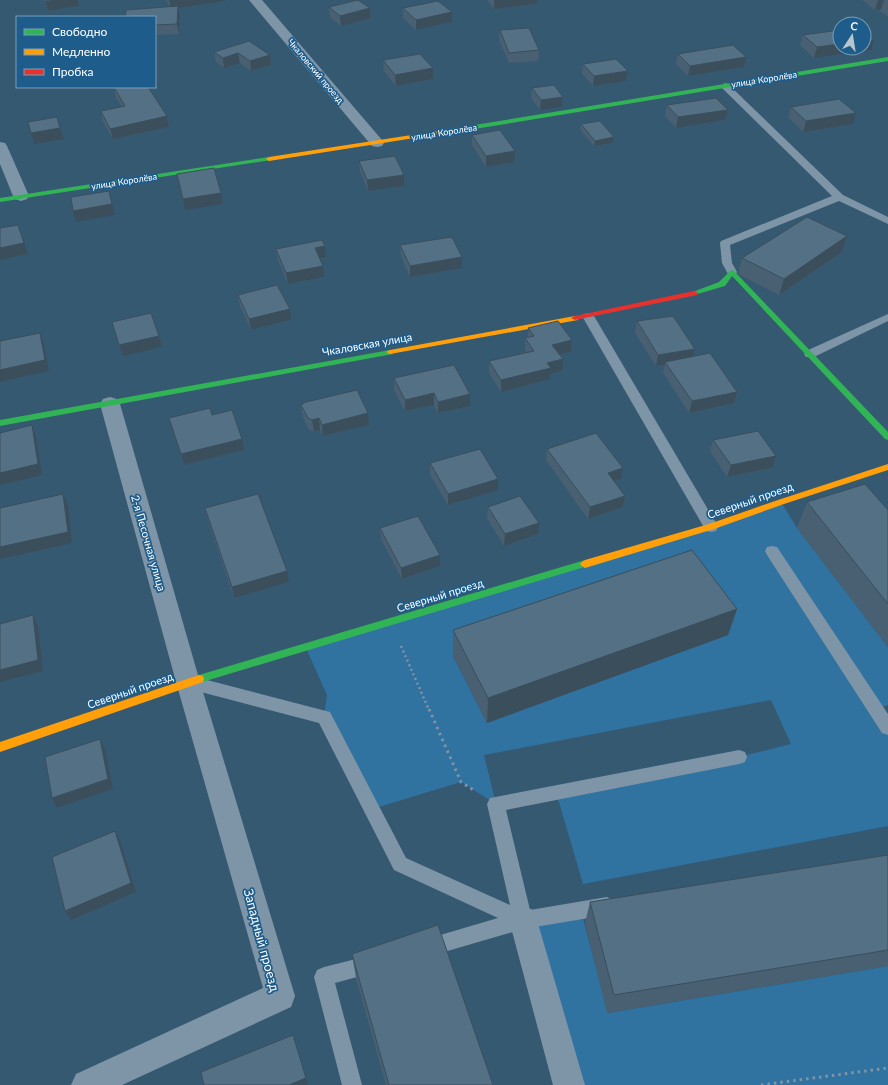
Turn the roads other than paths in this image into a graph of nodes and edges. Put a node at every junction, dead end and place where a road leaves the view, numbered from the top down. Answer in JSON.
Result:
{"nodes":[{"id":1,"x":255,"y":0,"type":"edge"},
{"id":2,"x":888,"y":59,"type":"edge"},
{"id":3,"x":725,"y":86,"type":"junction"},
{"id":4,"x":377,"y":143,"type":"junction"},
{"id":5,"x":0,"y":146,"type":"edge"},
{"id":6,"x":21,"y":196,"type":"junction"},
{"id":7,"x":839,"y":197,"type":"junction"},
{"id":8,"x":0,"y":200,"type":"edge"},
{"id":9,"x":888,"y":221,"type":"edge"},
{"id":10,"x":732,"y":272,"type":"junction"},
{"id":11,"x":588,"y":316,"type":"junction"},
{"id":12,"x":888,"y":317,"type":"edge"},
{"id":13,"x":810,"y":354,"type":"junction"},
{"id":14,"x":110,"y":404,"type":"junction"},
{"id":15,"x":0,"y":423,"type":"edge"},
{"id":16,"x":888,"y":437,"type":"edge"},
{"id":17,"x":888,"y":467,"type":"edge"},
{"id":18,"x":711,"y":527,"type":"junction"},
{"id":19,"x":772,"y":551,"type":"dead end"},
{"id":20,"x":188,"y":682,"type":"junction"},
{"id":21,"x":888,"y":728,"type":"edge"},
{"id":22,"x":0,"y":747,"type":"edge"},
{"id":23,"x":739,"y":757,"type":"dead end"},
{"id":24,"x":620,"y":904,"type":"edge"},
{"id":25,"x":523,"y":920,"type":"junction"},
{"id":26,"x":408,"y":953,"type":"edge"},
{"id":27,"x":385,"y":960,"type":"edge"},
{"id":28,"x":87,"y":1085,"type":"edge"},
{"id":29,"x":352,"y":1085,"type":"edge"},
{"id":30,"x":569,"y":1085,"type":"edge"}],
"edges":[{"from":1,"to":4,"type":"street","name":"Чкаловский проезд"},
{"from":2,"to":3,"type":"street","name":"улица Королёва"},
{"from":3,"to":4,"type":"street","name":"улица Королёва"},
{"from":3,"to":7,"type":"lane"},
{"from":4,"to":6,"type":"street","name":"улица Королёва"},
{"from":5,"to":6,"type":"street"},
{"from":6,"to":8,"type":"street","name":"улица Королёва"},
{"from":7,"to":9,"type":"lane"},
{"from":7,"to":10,"type":"lane"},
{"from":10,"to":11,"type":"street","name":"Чкаловская улица"},
{"from":10,"to":13,"type":"street"},
{"from":11,"to":14,"type":"street","name":"Чкаловская улица"},
{"from":11,"to":18,"type":"lane"},
{"from":12,"to":13,"type":"lane"},
{"from":13,"to":16,"type":"street"},
{"from":14,"to":15,"type":"street","name":"Чкаловская улица"},
{"from":14,"to":20,"type":"street","name":"2-я Песочная улица"},
{"from":17,"to":18,"type":"street","name":"Северный проезд"},
{"from":18,"to":20,"type":"street","name":"Северный проезд"},
{"from":19,"to":21,"type":"lane"},
{"from":20,"to":22,"type":"street","name":"Северный проезд"},
{"from":20,"to":25,"type":"lane"},
{"from":20,"to":28,"type":"street","name":"Западный проезд"},
{"from":23,"to":25,"type":"lane"},
{"from":24,"to":25,"type":"lane"},
{"from":25,"to":26,"type":"lane"},
{"from":25,"to":30,"type":"street"},
{"from":27,"to":29,"type":"lane"}]}
